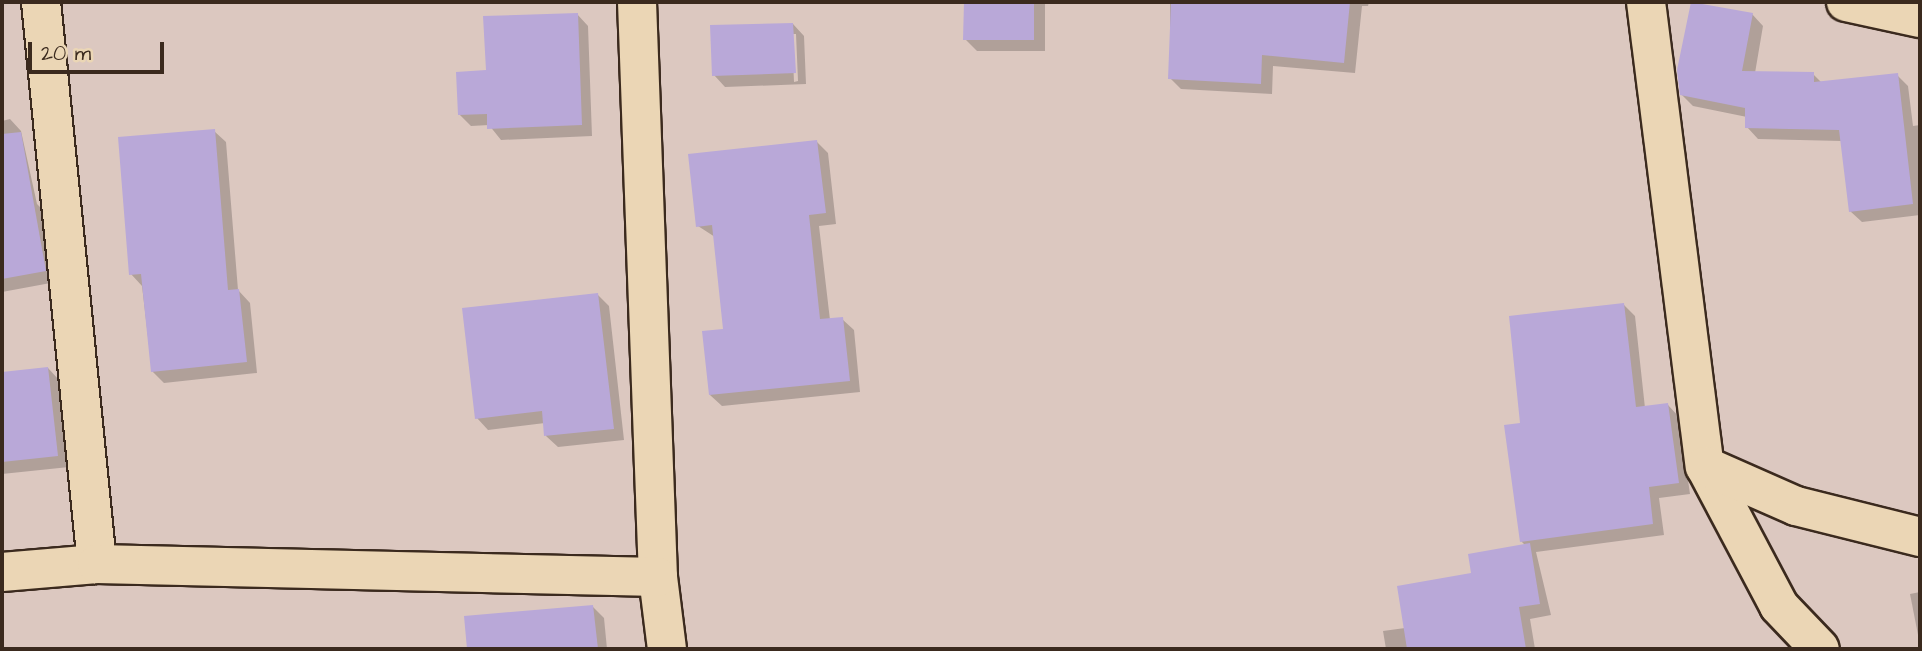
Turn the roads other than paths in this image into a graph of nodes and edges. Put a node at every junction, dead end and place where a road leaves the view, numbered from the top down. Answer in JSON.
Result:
{"nodes":[{"id":1,"x":41,"y":2,"type":"edge"},
{"id":2,"x":636,"y":2,"type":"edge"},
{"id":3,"x":1646,"y":2,"type":"edge"},
{"id":4,"x":1846,"y":2,"type":"edge"},
{"id":5,"x":1920,"y":18,"type":"edge"},
{"id":6,"x":1705,"y":466,"type":"junction"},
{"id":7,"x":1920,"y":537,"type":"edge"},
{"id":8,"x":97,"y":564,"type":"junction"},
{"id":9,"x":2,"y":572,"type":"edge"},
{"id":10,"x":658,"y":577,"type":"junction"},
{"id":11,"x":667,"y":649,"type":"edge"},
{"id":12,"x":1820,"y":649,"type":"edge"}],
"edges":[{"from":1,"to":8,"type":"street"},
{"from":2,"to":10,"type":"street"},
{"from":3,"to":6,"type":"street"},
{"from":4,"to":5,"type":"street"},
{"from":6,"to":7,"type":"street"},
{"from":6,"to":12,"type":"street"},
{"from":8,"to":9,"type":"street"},
{"from":8,"to":10,"type":"street"},
{"from":10,"to":11,"type":"street"}]}
